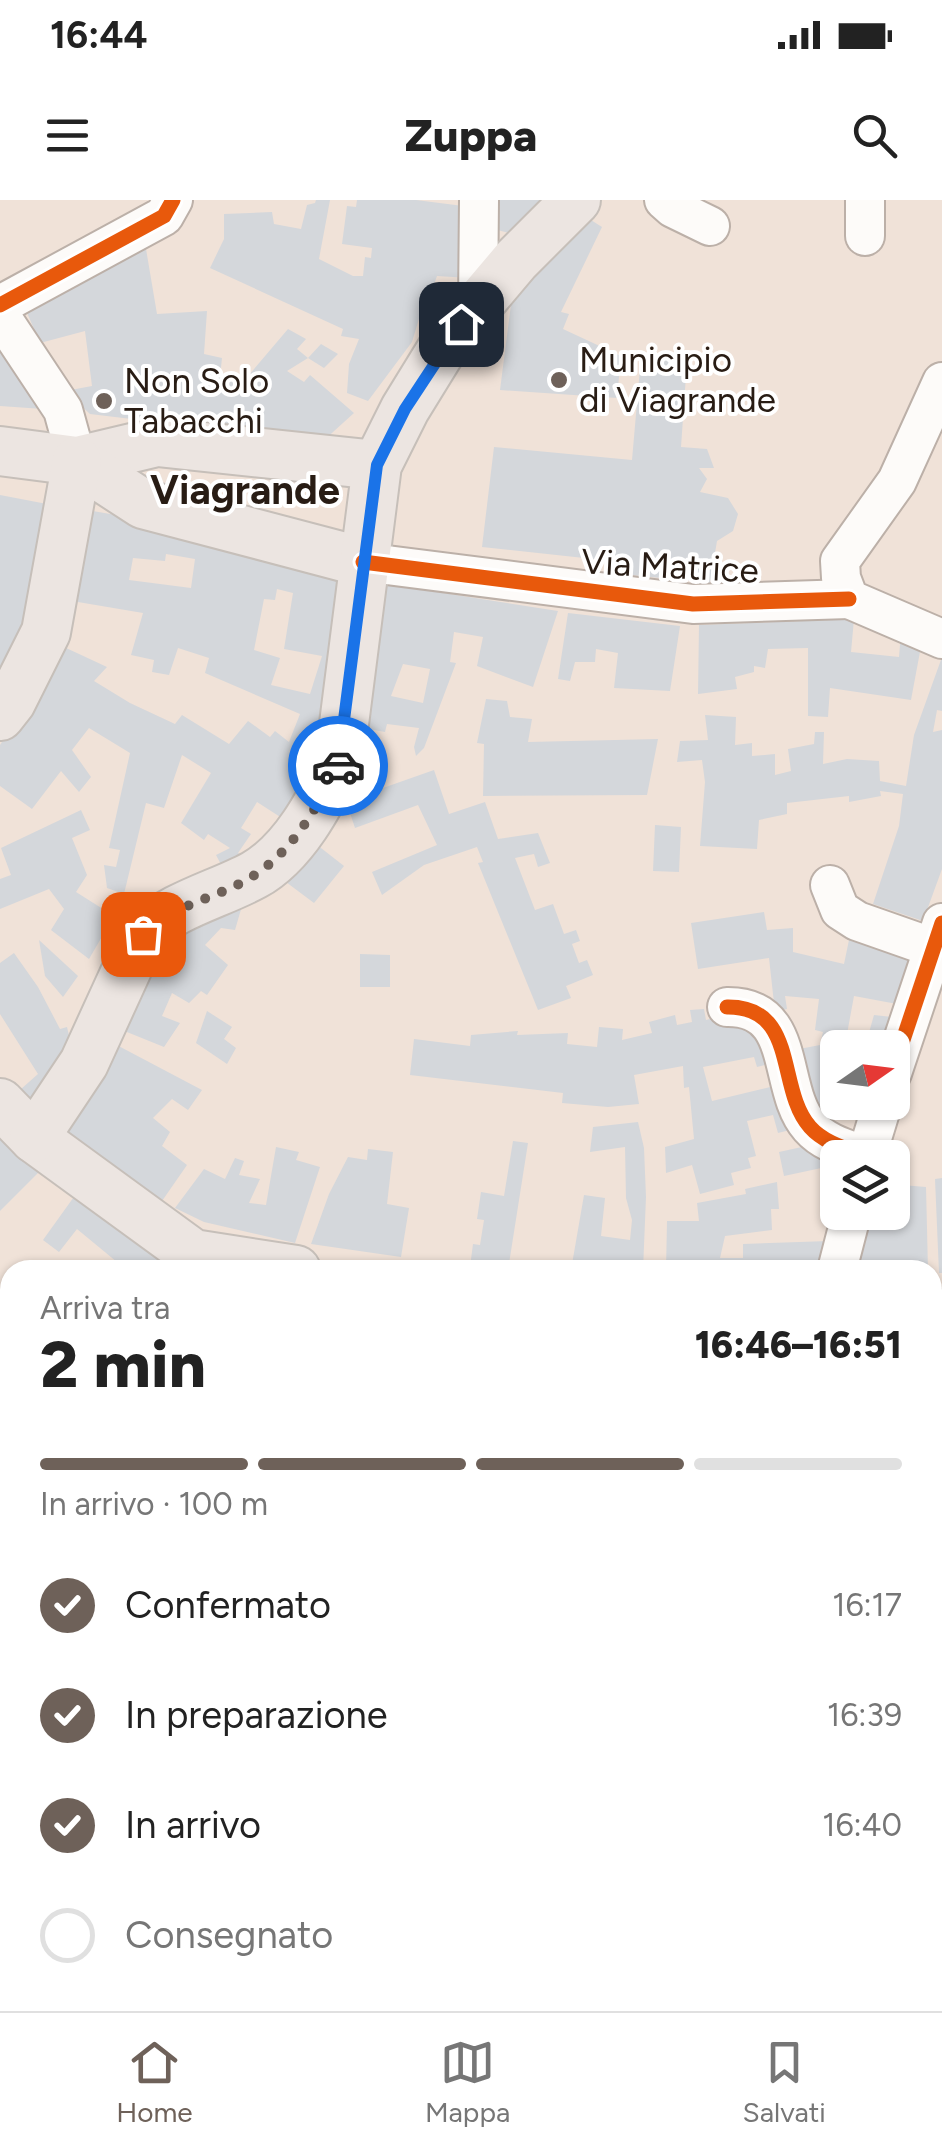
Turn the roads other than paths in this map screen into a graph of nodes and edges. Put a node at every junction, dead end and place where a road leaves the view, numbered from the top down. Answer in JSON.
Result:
{"nodes":[{"id":1,"x":173,"y":200,"type":"edge"},
{"id":2,"x":576,"y":200,"type":"edge"},
{"id":3,"x":664,"y":200,"type":"edge"},
{"id":4,"x":479,"y":213,"type":"edge"},
{"id":5,"x":710,"y":226,"type":"dead end"},
{"id":6,"x":0,"y":304,"type":"edge"},
{"id":7,"x":478,"y":304,"type":"junction"},
{"id":8,"x":0,"y":315,"type":"edge"},
{"id":9,"x":942,"y":382,"type":"edge"},
{"id":10,"x":0,"y":452,"type":"edge"},
{"id":11,"x":77,"y":461,"type":"junction"},
{"id":12,"x":377,"y":465,"type":"junction"},
{"id":13,"x":362,"y":571,"type":"junction"},
{"id":14,"x":849,"y":599,"type":"junction"},
{"id":15,"x":942,"y":638,"type":"edge"},
{"id":16,"x":0,"y":716,"type":"edge"},
{"id":17,"x":830,"y":885,"type":"dead end"},
{"id":18,"x":939,"y":939,"type":"edge"},
{"id":19,"x":727,"y":1007,"type":"dead end"},
{"id":20,"x":907,"y":1030,"type":"edge"},
{"id":21,"x":0,"y":1103,"type":"edge"},
{"id":22,"x":34,"y":1138,"type":"junction"},
{"id":23,"x":828,"y":1140,"type":"edge"},
{"id":24,"x":847,"y":1230,"type":"edge"},
{"id":25,"x":191,"y":1260,"type":"edge"},
{"id":26,"x":840,"y":1260,"type":"edge"}],
"edges":[{"from":1,"to":6,"type":"street"},
{"from":2,"to":7,"type":"main road"},
{"from":3,"to":5,"type":"street"},
{"from":4,"to":7,"type":"street"},
{"from":7,"to":12,"type":"main road"},
{"from":8,"to":11,"type":"street"},
{"from":9,"to":14,"type":"street"},
{"from":10,"to":11,"type":"main road"},
{"from":11,"to":12,"type":"main road"},
{"from":11,"to":13,"type":"main road"},
{"from":11,"to":16,"type":"main road"},
{"from":12,"to":13,"type":"main road"},
{"from":13,"to":14,"type":"street","name":"Via Matrice"},
{"from":13,"to":22,"type":"main road"},
{"from":14,"to":15,"type":"street"},
{"from":17,"to":18,"type":"street"},
{"from":18,"to":20,"type":"street"},
{"from":19,"to":23,"type":"street"},
{"from":21,"to":22,"type":"main road"},
{"from":22,"to":25,"type":"main road"},
{"from":24,"to":26,"type":"street"}]}
